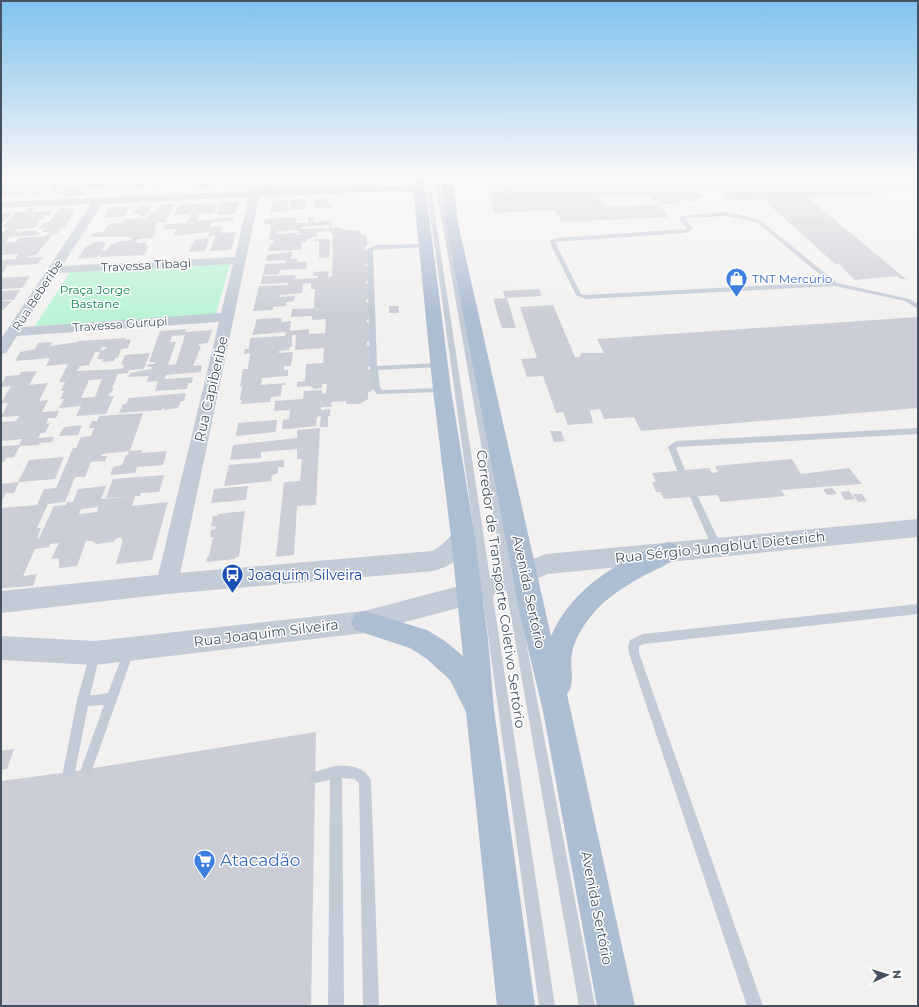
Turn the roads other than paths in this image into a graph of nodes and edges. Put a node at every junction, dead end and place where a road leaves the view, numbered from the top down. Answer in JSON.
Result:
{"nodes":[{"id":1,"x":84,"y":223,"type":"edge"},
{"id":2,"x":248,"y":223,"type":"edge"},
{"id":3,"x":425,"y":223,"type":"edge"},
{"id":4,"x":430,"y":223,"type":"edge"},
{"id":5,"x":443,"y":223,"type":"edge"},
{"id":6,"x":452,"y":223,"type":"edge"},
{"id":7,"x":685,"y":223,"type":"edge"},
{"id":8,"x":761,"y":223,"type":"edge"},
{"id":9,"x":426,"y":246,"type":"junction"},
{"id":10,"x":240,"y":260,"type":"junction"},
{"id":11,"x":52,"y":270,"type":"junction"},
{"id":12,"x":835,"y":284,"type":"junction"},
{"id":13,"x":918,"y":307,"type":"edge"},
{"id":14,"x":227,"y":317,"type":"junction"},
{"id":15,"x":13,"y":332,"type":"junction"},
{"id":16,"x":1,"y":350,"type":"edge"},
{"id":17,"x":439,"y":365,"type":"junction"},
{"id":18,"x":374,"y":368,"type":"junction"},
{"id":19,"x":442,"y":390,"type":"junction"},
{"id":20,"x":918,"y":431,"type":"edge"},
{"id":21,"x":681,"y":470,"type":"dead end"},
{"id":22,"x":694,"y":497,"type":"dead end"},
{"id":23,"x":918,"y":528,"type":"edge"},
{"id":24,"x":463,"y":537,"type":"junction"},
{"id":25,"x":717,"y":547,"type":"junction"},
{"id":26,"x":668,"y":552,"type":"junction"},
{"id":27,"x":497,"y":582,"type":"junction"},
{"id":28,"x":167,"y":584,"type":"junction"},
{"id":29,"x":1,"y":602,"type":"edge"},
{"id":30,"x":918,"y":609,"type":"edge"},
{"id":31,"x":364,"y":622,"type":"junction"},
{"id":32,"x":1,"y":648,"type":"edge"},
{"id":33,"x":129,"y":650,"type":"junction"},
{"id":34,"x":95,"y":653,"type":"junction"},
{"id":35,"x":112,"y":698,"type":"junction"},
{"id":36,"x":83,"y":700,"type":"junction"},
{"id":37,"x":480,"y":710,"type":"junction"},
{"id":38,"x":557,"y":711,"type":"junction"},
{"id":39,"x":87,"y":769,"type":"dead end"},
{"id":40,"x":68,"y":772,"type":"dead end"},
{"id":41,"x":336,"y":773,"type":"junction"},
{"id":42,"x":315,"y":777,"type":"dead end"},
{"id":43,"x":616,"y":999,"type":"edge"},
{"id":44,"x":336,"y":1006,"type":"edge"},
{"id":45,"x":371,"y":1006,"type":"edge"},
{"id":46,"x":516,"y":1006,"type":"edge"},
{"id":47,"x":547,"y":1006,"type":"edge"},
{"id":48,"x":587,"y":1006,"type":"edge"},
{"id":49,"x":755,"y":1006,"type":"edge"}],
"edges":[{"from":1,"to":11,"type":"street","name":"Rua Beberibe"},
{"from":2,"to":10,"type":"street","name":"Rua Capiberibe"},
{"from":3,"to":9,"type":"main road","name":"Avenida Sertório"},
{"from":4,"to":27,"type":"lane","name":"Corredor de Transporte Coletivo Sertório"},
{"from":5,"to":27,"type":"lane","name":"Corredor de Transporte Coletivo Sertório"},
{"from":6,"to":27,"type":"main road","name":"Avenida Sertório"},
{"from":7,"to":12,"type":"lane"},
{"from":8,"to":12,"type":"lane"},
{"from":9,"to":17,"type":"main road","name":"Avenida Sertório"},
{"from":9,"to":18,"type":"lane"},
{"from":10,"to":11,"type":"street","name":"Travessa Tibagi"},
{"from":10,"to":14,"type":"street","name":"Rua Capiberibe"},
{"from":11,"to":15,"type":"street","name":"Rua Beberibe"},
{"from":12,"to":13,"type":"lane"},
{"from":14,"to":15,"type":"street","name":"Travessa Gurupi"},
{"from":14,"to":28,"type":"street","name":"Rua Capiberibe"},
{"from":15,"to":16,"type":"street","name":"Rua Beberibe"},
{"from":17,"to":18,"type":"lane"},
{"from":17,"to":19,"type":"main road","name":"Avenida Sertório"},
{"from":18,"to":19,"type":"lane"},
{"from":19,"to":24,"type":"main road","name":"Avenida Sertório"},
{"from":20,"to":21,"type":"lane"},
{"from":22,"to":25,"type":"lane"},
{"from":23,"to":25,"type":"street","name":"Rua Sérgio Jungblut Dieterich"},
{"from":24,"to":27,"type":"main road","name":"Avenida Sertório"},
{"from":24,"to":28,"type":"street"},
{"from":25,"to":26,"type":"street","name":"Rua Sérgio Jungblut Dieterich"},
{"from":26,"to":27,"type":"street","name":"Rua Sérgio Jungblut Dieterich"},
{"from":26,"to":38,"type":"main road"},
{"from":27,"to":31,"type":"street","name":"Rua Joaquim Silveira"},
{"from":27,"to":37,"type":"main road","name":"Avenida Sertório"},
{"from":27,"to":38,"type":"main road","name":"Avenida Sertório"},
{"from":27,"to":47,"type":"lane","name":"Corredor de Transporte Coletivo Sertório"},
{"from":27,"to":48,"type":"lane","name":"Corredor de Transporte Coletivo Sertório"},
{"from":28,"to":29,"type":"street"},
{"from":30,"to":49,"type":"lane"},
{"from":31,"to":33,"type":"street","name":"Rua Joaquim Silveira"},
{"from":31,"to":37,"type":"main road"},
{"from":32,"to":34,"type":"street","name":"Rua Joaquim Silveira"},
{"from":33,"to":34,"type":"street","name":"Rua Joaquim Silveira"},
{"from":33,"to":35,"type":"lane"},
{"from":34,"to":36,"type":"lane"},
{"from":35,"to":36,"type":"lane"},
{"from":35,"to":39,"type":"lane"},
{"from":36,"to":40,"type":"lane"},
{"from":37,"to":46,"type":"main road","name":"Avenida Sertório"},
{"from":38,"to":43,"type":"main road","name":"Avenida Sertório"},
{"from":41,"to":42,"type":"lane"},
{"from":41,"to":44,"type":"lane"},
{"from":41,"to":45,"type":"lane"}]}
